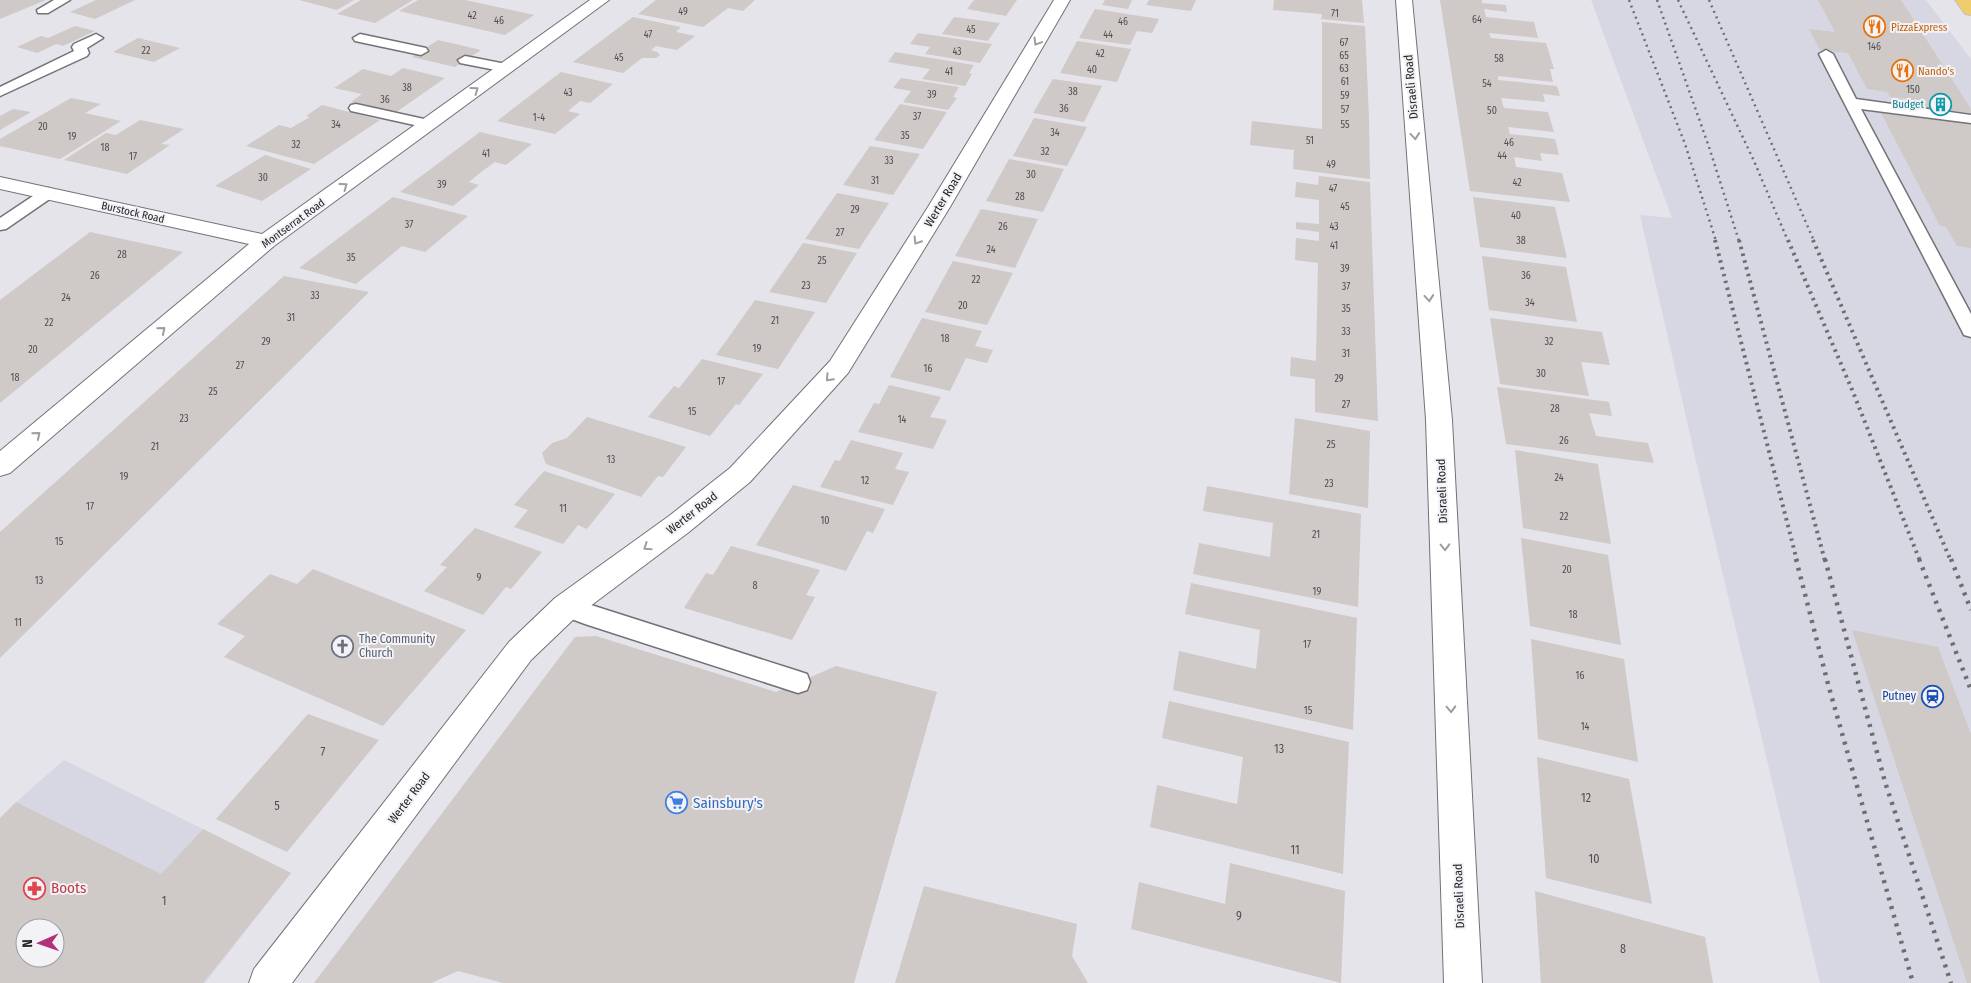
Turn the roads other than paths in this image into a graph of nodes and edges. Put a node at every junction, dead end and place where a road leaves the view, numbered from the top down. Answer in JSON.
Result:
{"nodes":[{"id":1,"x":64,"y":0,"type":"edge"},
{"id":2,"x":1062,"y":0,"type":"edge"},
{"id":3,"x":1404,"y":0,"type":"edge"},
{"id":4,"x":1964,"y":0,"type":"edge"},
{"id":5,"x":594,"y":1,"type":"edge"},
{"id":6,"x":43,"y":10,"type":"dead end"},
{"id":7,"x":1971,"y":10,"type":"edge"},
{"id":8,"x":96,"y":38,"type":"dead end"},
{"id":9,"x":360,"y":38,"type":"dead end"},
{"id":10,"x":421,"y":51,"type":"dead end"},
{"id":11,"x":1826,"y":54,"type":"dead end"},
{"id":12,"x":466,"y":60,"type":"dead end"},
{"id":13,"x":506,"y":68,"type":"junction"},
{"id":14,"x":0,"y":92,"type":"edge"},
{"id":15,"x":1851,"y":104,"type":"junction"},
{"id":16,"x":356,"y":108,"type":"dead end"},
{"id":17,"x":1971,"y":119,"type":"edge"},
{"id":18,"x":428,"y":124,"type":"junction"},
{"id":19,"x":0,"y":183,"type":"edge"},
{"id":20,"x":48,"y":193,"type":"junction"},
{"id":21,"x":0,"y":225,"type":"edge"},
{"id":22,"x":266,"y":242,"type":"junction"},
{"id":23,"x":1971,"y":331,"type":"edge"},
{"id":24,"x":0,"y":466,"type":"edge"},
{"id":25,"x":566,"y":606,"type":"junction"},
{"id":26,"x":798,"y":682,"type":"dead end"},
{"id":27,"x":268,"y":983,"type":"edge"},
{"id":28,"x":1463,"y":983,"type":"edge"}],
"edges":[{"from":1,"to":6,"type":"lane"},
{"from":2,"to":25,"type":"street","name":"Werter Road","one_way":true},
{"from":3,"to":28,"type":"street","name":"Disraeli Road","one_way":true},
{"from":4,"to":7,"type":"highway"},
{"from":5,"to":13,"type":"street","name":"Montserrat Road"},
{"from":8,"to":14,"type":"lane"},
{"from":9,"to":10,"type":"lane"},
{"from":11,"to":15,"type":"lane"},
{"from":12,"to":13,"type":"lane"},
{"from":18,"to":13,"type":"street","name":"Montserrat Road","one_way":true},
{"from":15,"to":17,"type":"lane"},
{"from":15,"to":23,"type":"lane"},
{"from":16,"to":18,"type":"lane"},
{"from":22,"to":18,"type":"street","name":"Montserrat Road","one_way":true},
{"from":19,"to":20,"type":"street","name":"Burstock Road"},
{"from":20,"to":21,"type":"lane"},
{"from":20,"to":22,"type":"street","name":"Burstock Road"},
{"from":24,"to":22,"type":"street","name":"Montserrat Road","one_way":true},
{"from":25,"to":26,"type":"lane"},
{"from":25,"to":27,"type":"street","name":"Werter Road"}]}
